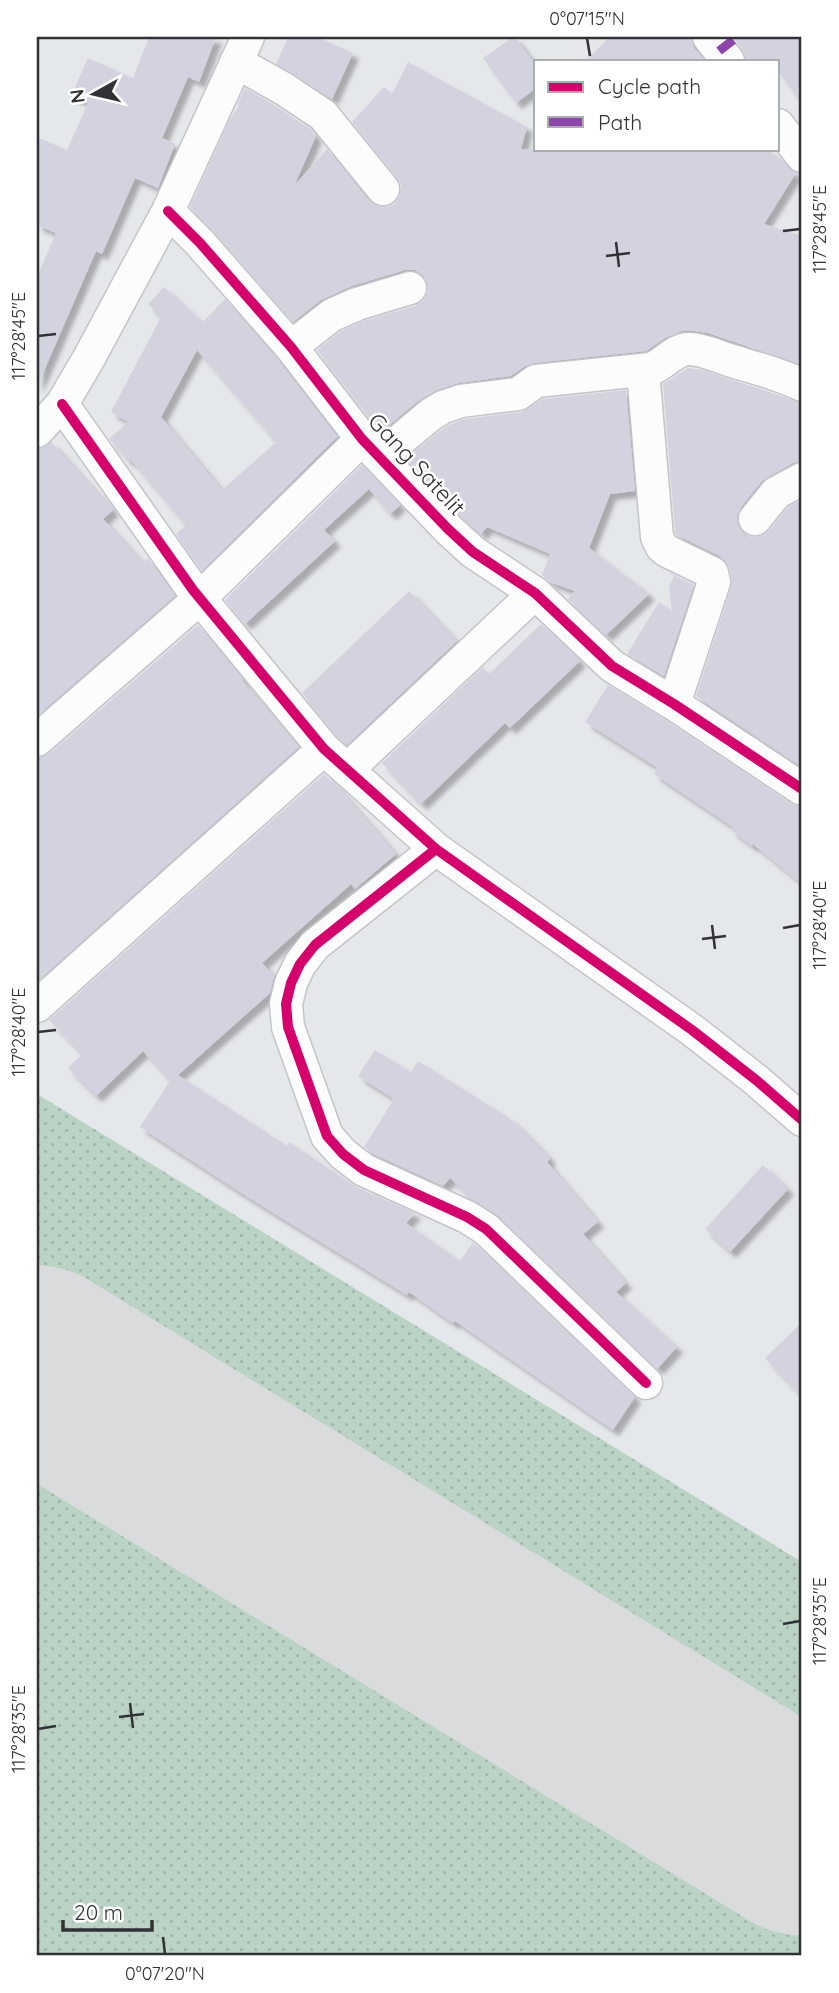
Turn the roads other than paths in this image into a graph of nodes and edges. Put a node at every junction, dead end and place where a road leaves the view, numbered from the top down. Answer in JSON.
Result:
{"nodes":[{"id":1,"x":242,"y":50,"type":"edge"},
{"id":2,"x":780,"y":128,"type":"edge"},
{"id":3,"x":802,"y":156,"type":"edge"},
{"id":4,"x":383,"y":189,"type":"dead end"},
{"id":5,"x":168,"y":211,"type":"junction"},
{"id":6,"x":410,"y":288,"type":"dead end"},
{"id":7,"x":291,"y":347,"type":"junction"},
{"id":8,"x":643,"y":371,"type":"junction"},
{"id":9,"x":802,"y":385,"type":"edge"},
{"id":10,"x":62,"y":404,"type":"junction"},
{"id":11,"x":37,"y":430,"type":"edge"},
{"id":12,"x":371,"y":448,"type":"junction"},
{"id":13,"x":802,"y":479,"type":"edge"},
{"id":14,"x":755,"y":519,"type":"dead end"},
{"id":15,"x":534,"y":593,"type":"junction"},
{"id":16,"x":199,"y":599,"type":"junction"},
{"id":17,"x":674,"y":704,"type":"junction"},
{"id":18,"x":37,"y":740,"type":"edge"},
{"id":19,"x":336,"y":760,"type":"junction"},
{"id":20,"x":802,"y":789,"type":"edge"},
{"id":21,"x":436,"y":849,"type":"junction"},
{"id":22,"x":37,"y":1006,"type":"edge"},
{"id":23,"x":802,"y":1120,"type":"edge"},
{"id":24,"x":646,"y":1383,"type":"dead end"}],
"edges":[{"from":1,"to":4,"type":"street"},
{"from":1,"to":5,"type":"street"},
{"from":2,"to":3,"type":"street"},
{"from":5,"to":7,"type":"street","name":"Gang Satelit"},
{"from":5,"to":10,"type":"street"},
{"from":6,"to":7,"type":"street"},
{"from":7,"to":12,"type":"street","name":"Gang Satelit"},
{"from":8,"to":9,"type":"street"},
{"from":8,"to":12,"type":"street"},
{"from":8,"to":17,"type":"street"},
{"from":10,"to":11,"type":"street"},
{"from":10,"to":16,"type":"street"},
{"from":12,"to":15,"type":"street","name":"Gang Satelit"},
{"from":12,"to":16,"type":"street"},
{"from":13,"to":14,"type":"street"},
{"from":15,"to":17,"type":"street","name":"Gang Satelit"},
{"from":15,"to":19,"type":"street"},
{"from":16,"to":18,"type":"street"},
{"from":16,"to":19,"type":"street"},
{"from":17,"to":20,"type":"street","name":"Gang Satelit"},
{"from":19,"to":21,"type":"street"},
{"from":19,"to":22,"type":"street"},
{"from":21,"to":23,"type":"street"},
{"from":21,"to":24,"type":"street"}]}
